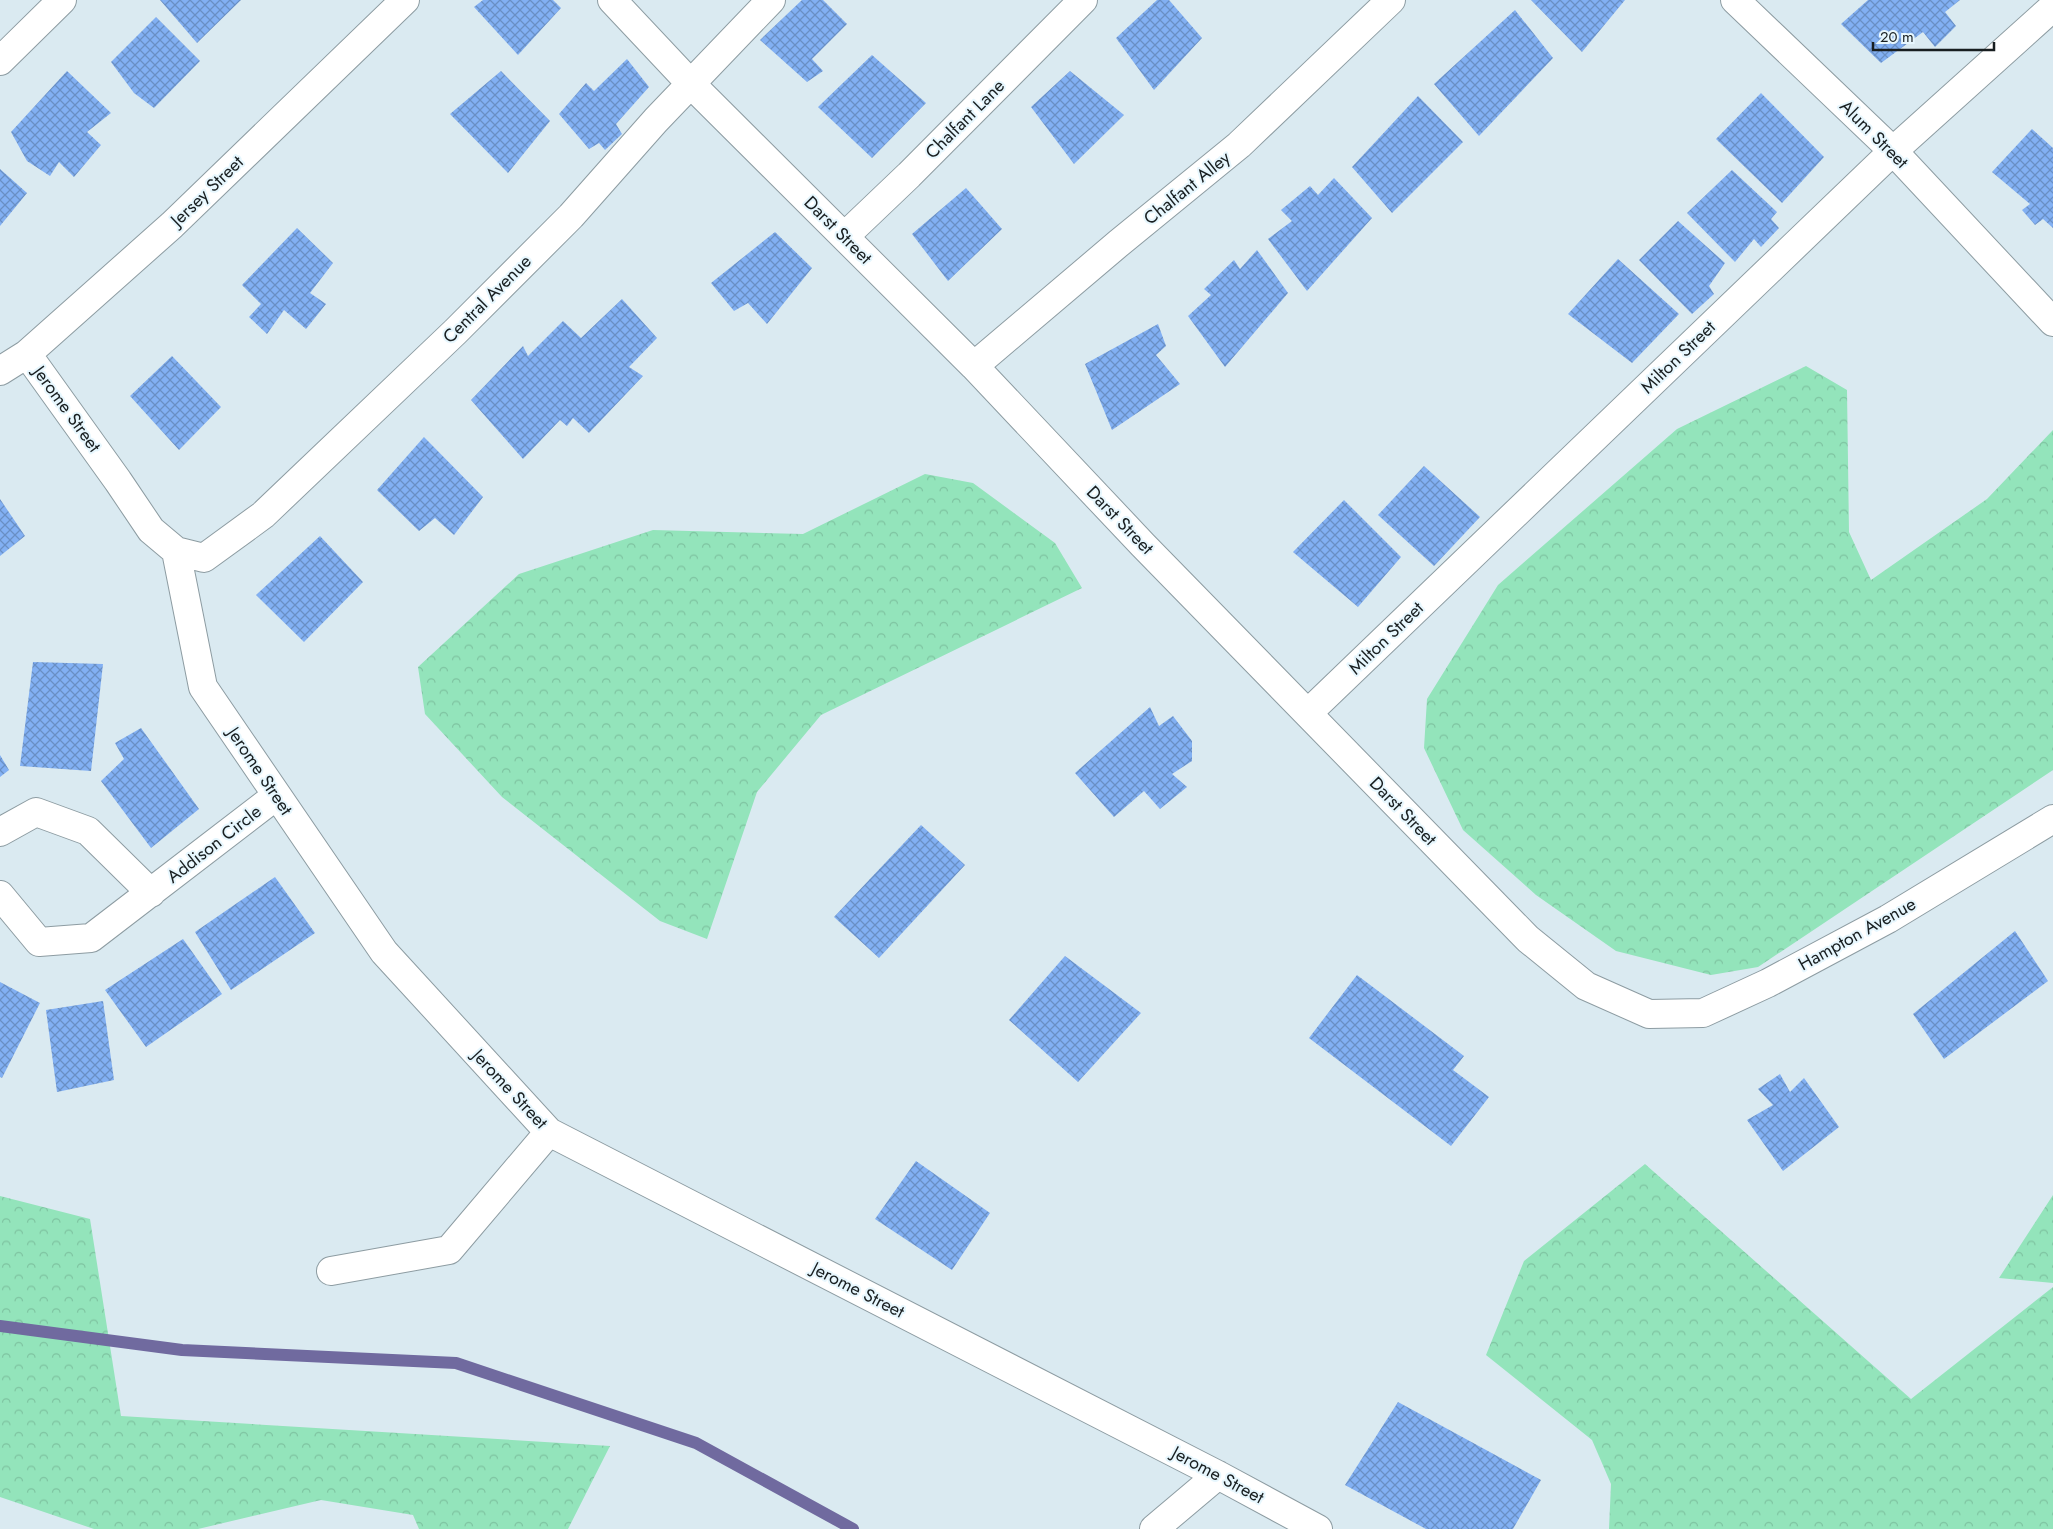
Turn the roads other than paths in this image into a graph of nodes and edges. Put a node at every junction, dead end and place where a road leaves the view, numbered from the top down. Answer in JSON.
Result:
{"nodes":[{"id":1,"x":62,"y":0,"type":"edge"},
{"id":2,"x":405,"y":0,"type":"edge"},
{"id":3,"x":612,"y":0,"type":"edge"},
{"id":4,"x":771,"y":0,"type":"edge"},
{"id":5,"x":1084,"y":0,"type":"edge"},
{"id":6,"x":1391,"y":0,"type":"edge"},
{"id":7,"x":1735,"y":0,"type":"edge"},
{"id":8,"x":2053,"y":7,"type":"edge"},
{"id":9,"x":0,"y":61,"type":"edge"},
{"id":10,"x":691,"y":84,"type":"junction"},
{"id":11,"x":1893,"y":151,"type":"junction"},
{"id":12,"x":845,"y":236,"type":"junction"},
{"id":13,"x":2053,"y":322,"type":"edge"},
{"id":14,"x":27,"y":354,"type":"junction"},
{"id":15,"x":974,"y":366,"type":"junction"},
{"id":16,"x":0,"y":371,"type":"edge"},
{"id":17,"x":176,"y":551,"type":"junction"},
{"id":18,"x":1308,"y":713,"type":"junction"},
{"id":19,"x":276,"y":796,"type":"junction"},
{"id":20,"x":2053,"y":819,"type":"edge"},
{"id":21,"x":0,"y":832,"type":"edge"},
{"id":22,"x":151,"y":893,"type":"junction"},
{"id":23,"x":0,"y":895,"type":"edge"},
{"id":24,"x":1649,"y":1014,"type":"joint"},
{"id":25,"x":549,"y":1132,"type":"junction"},
{"id":26,"x":330,"y":1271,"type":"dead end"},
{"id":27,"x":1218,"y":1474,"type":"junction"},
{"id":28,"x":1154,"y":1529,"type":"edge"},
{"id":29,"x":1318,"y":1529,"type":"edge"}],
"edges":[{"from":1,"to":9,"type":"street"},
{"from":2,"to":14,"type":"street","name":"Jersey Street"},
{"from":3,"to":10,"type":"street","name":"Darst Street"},
{"from":4,"to":10,"type":"street","name":"Central Avenue"},
{"from":5,"to":12,"type":"street","name":"Chalfant Lane"},
{"from":6,"to":15,"type":"street","name":"Chalfant Alley"},
{"from":7,"to":11,"type":"street","name":"Alum Street"},
{"from":8,"to":11,"type":"street","name":"Milton Street"},
{"from":10,"to":12,"type":"street","name":"Darst Street"},
{"from":10,"to":17,"type":"street","name":"Central Avenue"},
{"from":11,"to":13,"type":"street","name":"Alum Street"},
{"from":11,"to":18,"type":"street","name":"Milton Street"},
{"from":12,"to":15,"type":"street","name":"Darst Street"},
{"from":14,"to":16,"type":"street","name":"Jersey Street"},
{"from":14,"to":17,"type":"street","name":"Jerome Street"},
{"from":15,"to":18,"type":"street","name":"Darst Street"},
{"from":17,"to":19,"type":"street","name":"Jerome Street"},
{"from":18,"to":24,"type":"street","name":"Darst Street"},
{"from":19,"to":22,"type":"street","name":"Addison Circle"},
{"from":19,"to":25,"type":"street","name":"Jerome Street"},
{"from":20,"to":24,"type":"street","name":"Hampton Avenue"},
{"from":21,"to":22,"type":"street","name":"Addison Circle"},
{"from":22,"to":23,"type":"street","name":"Addison Circle"},
{"from":25,"to":26,"type":"street"},
{"from":25,"to":27,"type":"street","name":"Jerome Street"},
{"from":27,"to":28,"type":"street"},
{"from":27,"to":29,"type":"street","name":"Jerome Street"}]}
